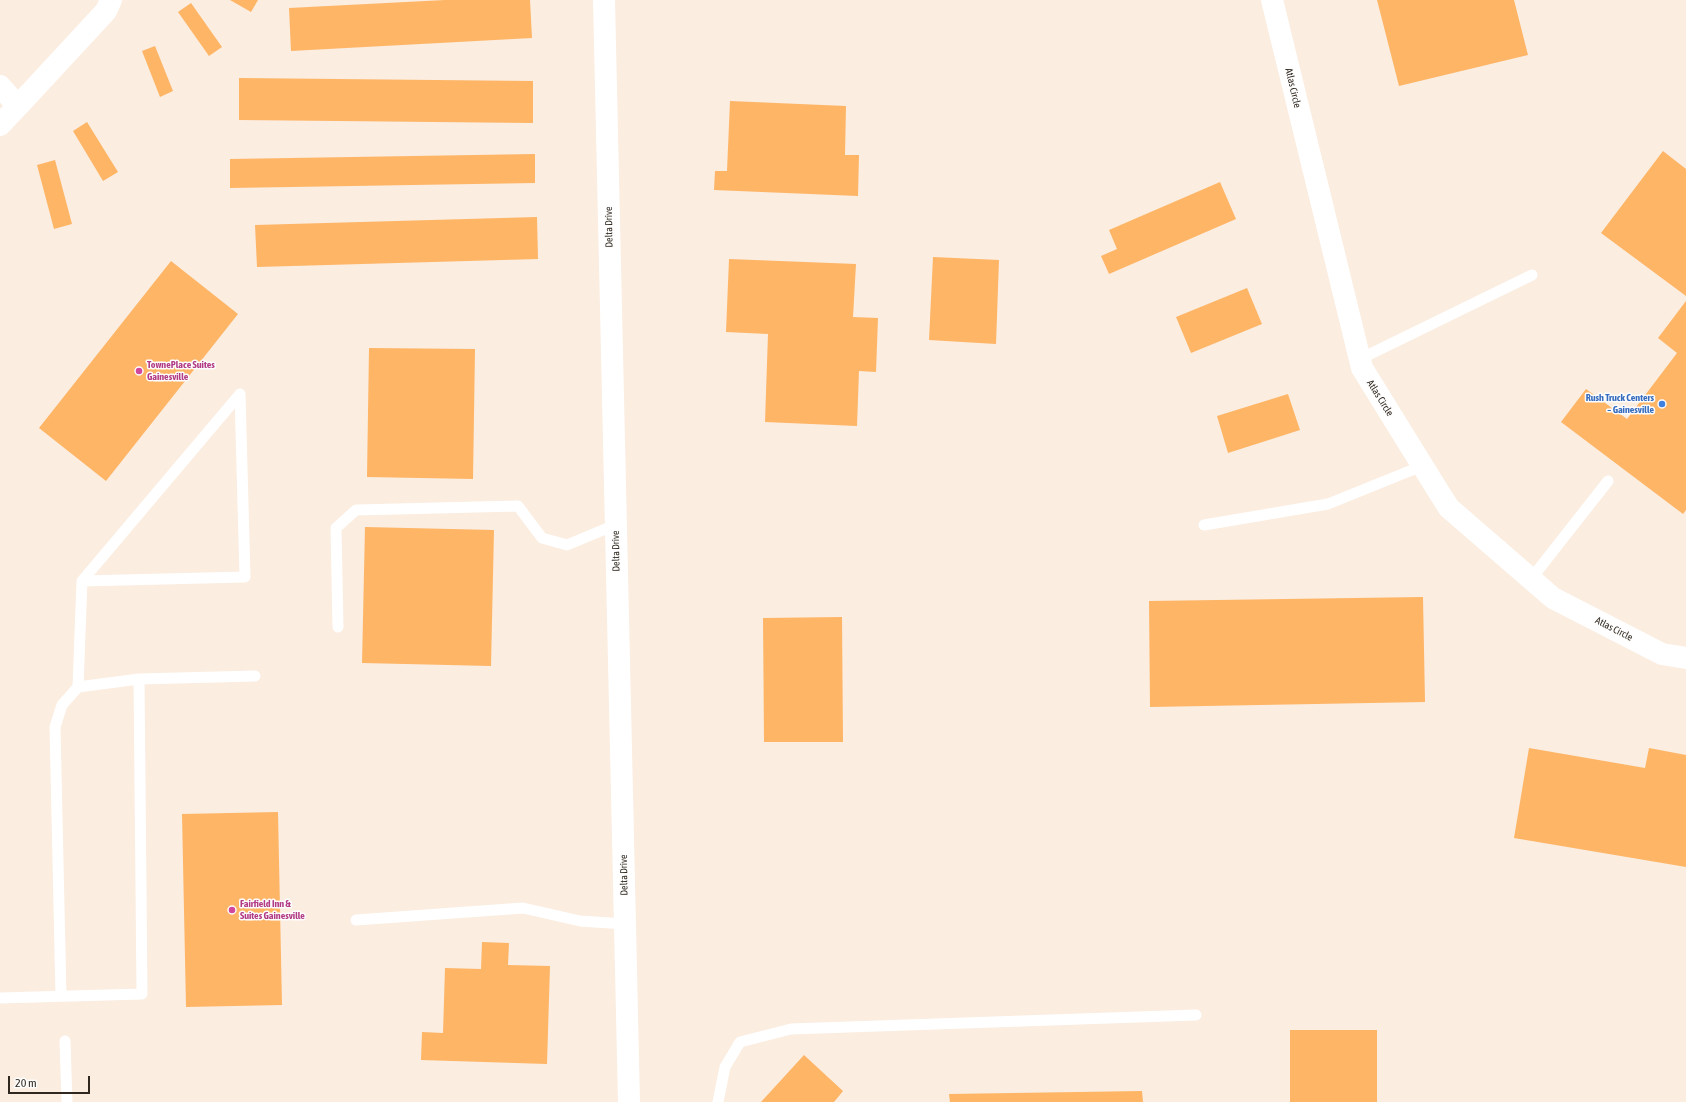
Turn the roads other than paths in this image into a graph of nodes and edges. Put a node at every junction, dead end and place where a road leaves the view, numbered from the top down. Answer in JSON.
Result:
{"nodes":[{"id":1,"x":111,"y":0,"type":"edge"},
{"id":2,"x":604,"y":0,"type":"edge"},
{"id":3,"x":1272,"y":0,"type":"edge"},
{"id":4,"x":0,"y":86,"type":"edge"},
{"id":5,"x":18,"y":106,"type":"junction"},
{"id":6,"x":0,"y":126,"type":"edge"},
{"id":7,"x":1532,"y":275,"type":"dead end"},
{"id":8,"x":1360,"y":359,"type":"junction"},
{"id":9,"x":1422,"y":466,"type":"junction"},
{"id":10,"x":1608,"y":481,"type":"dead end"},
{"id":11,"x":616,"y":525,"type":"junction"},
{"id":12,"x":1204,"y":525,"type":"dead end"},
{"id":13,"x":1532,"y":579,"type":"junction"},
{"id":14,"x":82,"y":581,"type":"junction"},
{"id":15,"x":338,"y":627,"type":"dead end"},
{"id":16,"x":1686,"y":658,"type":"edge"},
{"id":17,"x":255,"y":676,"type":"dead end"},
{"id":18,"x":139,"y":679,"type":"junction"},
{"id":19,"x":78,"y":687,"type":"junction"},
{"id":20,"x":356,"y":920,"type":"dead end"},
{"id":21,"x":625,"y":924,"type":"junction"},
{"id":22,"x":61,"y":996,"type":"junction"},
{"id":23,"x":0,"y":998,"type":"edge"},
{"id":24,"x":1196,"y":1015,"type":"dead end"},
{"id":25,"x":65,"y":1042,"type":"dead end"},
{"id":26,"x":67,"y":1102,"type":"edge"},
{"id":27,"x":629,"y":1102,"type":"edge"},
{"id":28,"x":718,"y":1102,"type":"edge"}],
"edges":[{"from":1,"to":5,"type":"street"},
{"from":2,"to":11,"type":"street","name":"Delta Drive"},
{"from":3,"to":8,"type":"street","name":"Atlas Circle"},
{"from":4,"to":5,"type":"street"},
{"from":5,"to":6,"type":"street"},
{"from":7,"to":8,"type":"lane"},
{"from":8,"to":9,"type":"street","name":"Atlas Circle"},
{"from":9,"to":12,"type":"lane"},
{"from":9,"to":13,"type":"street","name":"Atlas Circle"},
{"from":10,"to":13,"type":"lane"},
{"from":11,"to":15,"type":"lane"},
{"from":11,"to":21,"type":"street","name":"Delta Drive"},
{"from":13,"to":16,"type":"street","name":"Atlas Circle"},
{"from":14,"to":14,"type":"lane"},
{"from":14,"to":19,"type":"lane"},
{"from":17,"to":18,"type":"lane"},
{"from":18,"to":19,"type":"lane"},
{"from":18,"to":22,"type":"lane"},
{"from":19,"to":22,"type":"lane"},
{"from":20,"to":21,"type":"lane"},
{"from":21,"to":27,"type":"street","name":"Delta Drive"},
{"from":22,"to":23,"type":"lane"},
{"from":24,"to":28,"type":"lane"},
{"from":25,"to":26,"type":"lane"}]}
